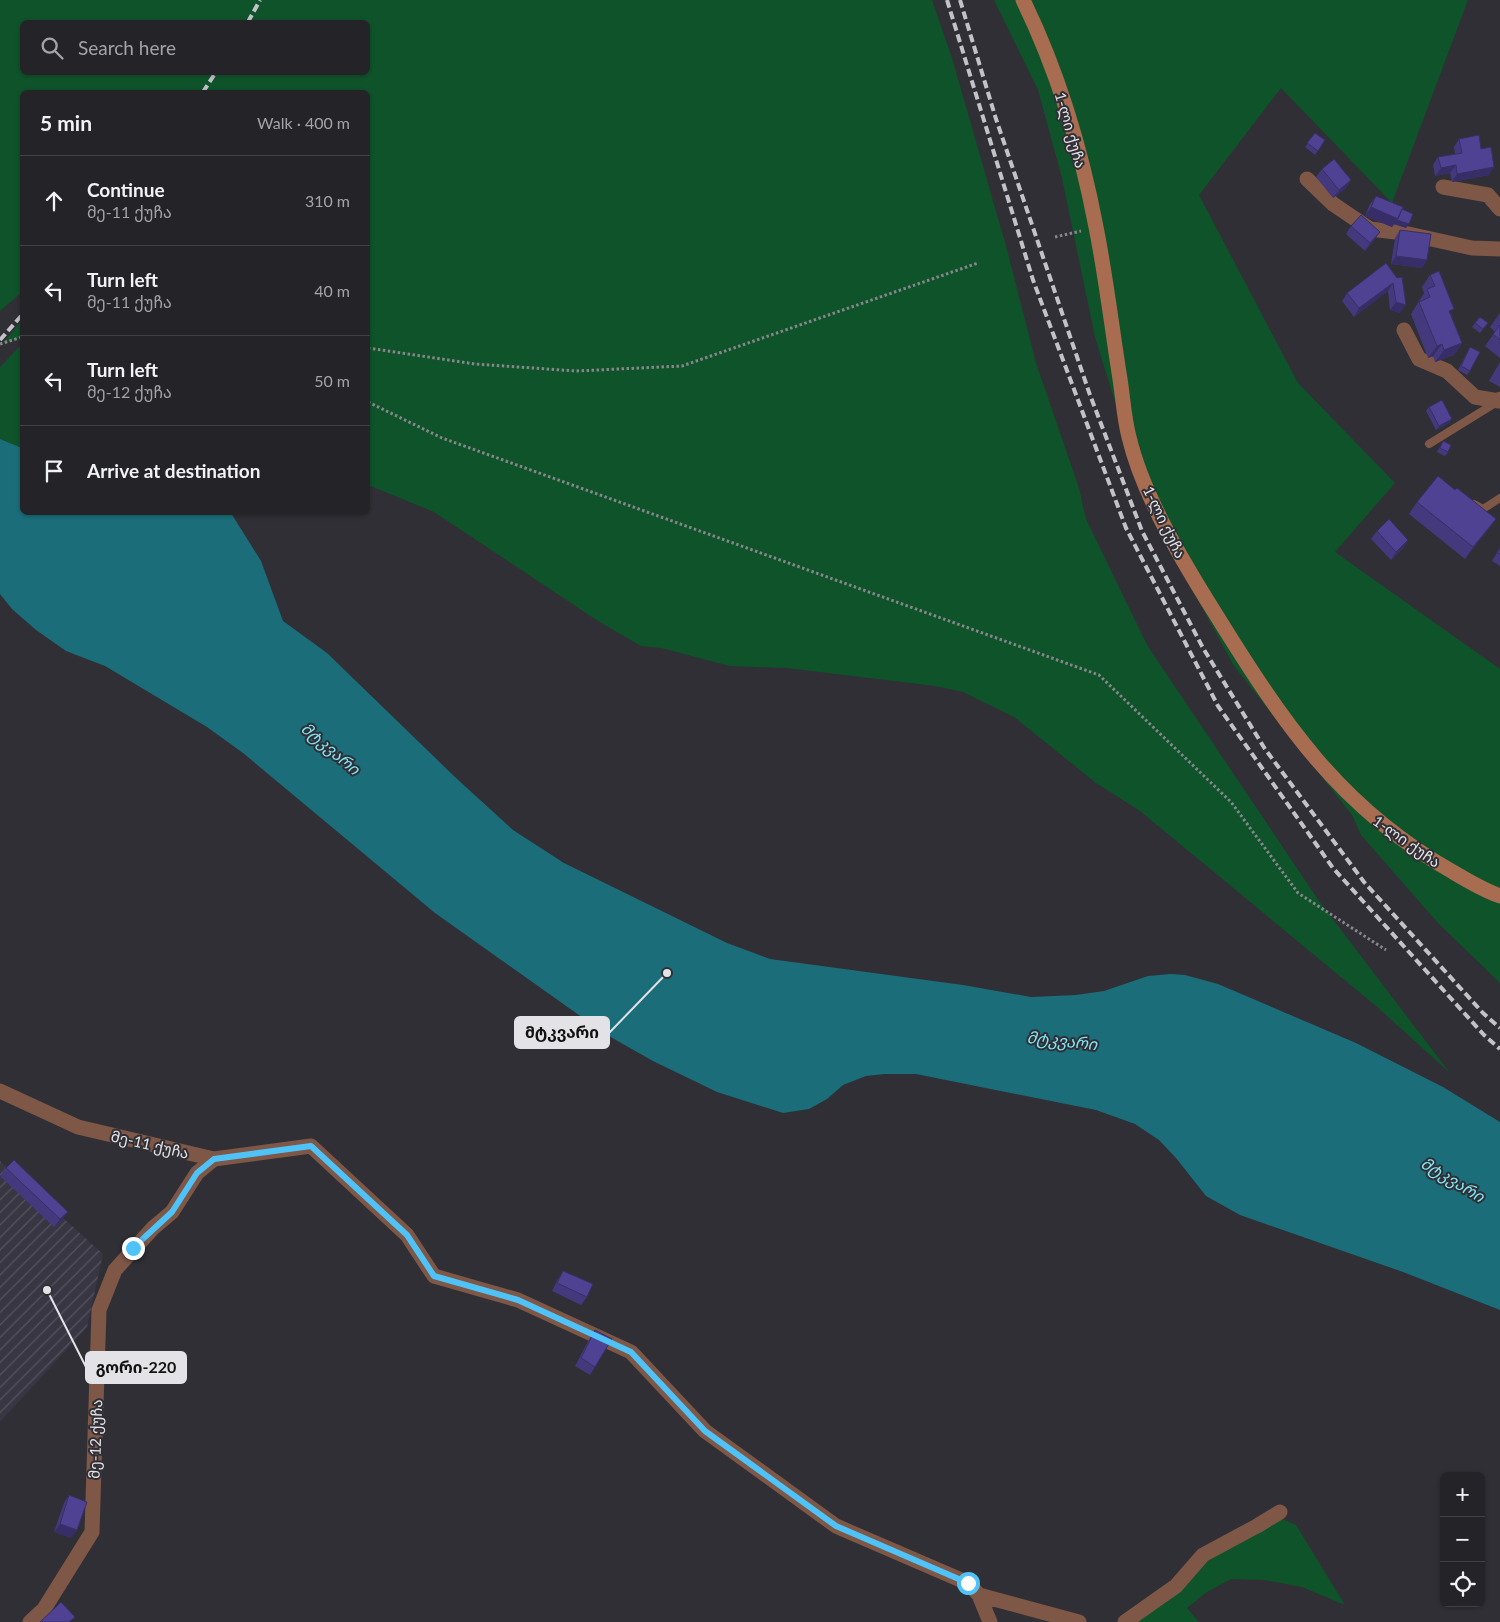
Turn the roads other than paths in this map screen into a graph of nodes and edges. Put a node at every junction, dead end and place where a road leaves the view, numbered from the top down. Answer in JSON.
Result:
{"nodes":[{"id":1,"x":1023,"y":0,"type":"edge"},
{"id":2,"x":1307,"y":179,"type":"dead end"},
{"id":3,"x":1443,"y":187,"type":"dead end"},
{"id":4,"x":1500,"y":208,"type":"edge"},
{"id":5,"x":1500,"y":249,"type":"edge"},
{"id":6,"x":1404,"y":330,"type":"dead end"},
{"id":7,"x":1500,"y":400,"type":"edge"},
{"id":8,"x":1429,"y":444,"type":"dead end"},
{"id":9,"x":1500,"y":498,"type":"edge"},
{"id":10,"x":1466,"y":500,"type":"edge"},
{"id":11,"x":1500,"y":896,"type":"edge"},
{"id":12,"x":0,"y":1091,"type":"edge"},
{"id":13,"x":214,"y":1159,"type":"junction"},
{"id":14,"x":1280,"y":1512,"type":"dead end"},
{"id":15,"x":979,"y":1595,"type":"junction"},
{"id":16,"x":30,"y":1622,"type":"edge"},
{"id":17,"x":990,"y":1622,"type":"edge"},
{"id":18,"x":1079,"y":1622,"type":"edge"},
{"id":19,"x":1125,"y":1622,"type":"edge"}],
"edges":[{"from":1,"to":11,"type":"main road","name":"1-ლი ქუჩა"},
{"from":2,"to":5,"type":"street"},
{"from":3,"to":4,"type":"street"},
{"from":6,"to":7,"type":"street"},
{"from":7,"to":8,"type":"lane"},
{"from":9,"to":10,"type":"lane"},
{"from":12,"to":13,"type":"street","name":"მე-11 ქუჩა"},
{"from":13,"to":15,"type":"street","name":"მე-11 ქუჩა"},
{"from":13,"to":16,"type":"street","name":"მე-12 ქუჩა"},
{"from":14,"to":19,"type":"street"},
{"from":15,"to":17,"type":"street"},
{"from":15,"to":18,"type":"street"}]}
